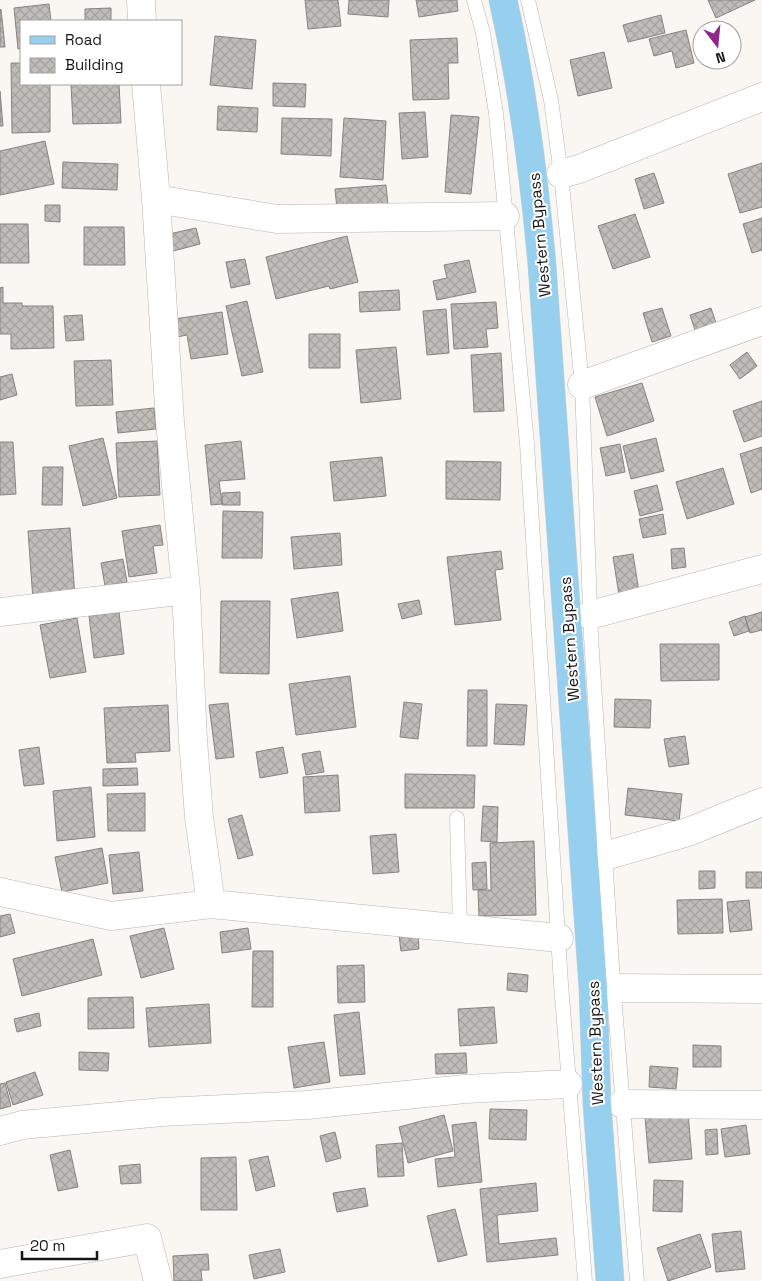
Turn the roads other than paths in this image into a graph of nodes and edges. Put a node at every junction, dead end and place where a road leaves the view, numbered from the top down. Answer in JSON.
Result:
{"nodes":[{"id":1,"x":141,"y":0,"type":"edge"},
{"id":2,"x":474,"y":0,"type":"edge"},
{"id":3,"x":503,"y":0,"type":"edge"},
{"id":4,"x":528,"y":0,"type":"edge"},
{"id":5,"x":142,"y":20,"type":"edge"},
{"id":6,"x":146,"y":85,"type":"edge"},
{"id":7,"x":762,"y":97,"type":"edge"},
{"id":8,"x":561,"y":174,"type":"junction"},
{"id":9,"x":156,"y":199,"type":"junction"},
{"id":10,"x":505,"y":216,"type":"junction"},
{"id":11,"x":762,"y":321,"type":"edge"},
{"id":12,"x":582,"y":385,"type":"junction"},
{"id":13,"x":762,"y":569,"type":"edge"},
{"id":14,"x":186,"y":590,"type":"junction"},
{"id":15,"x":0,"y":612,"type":"edge"},
{"id":16,"x":590,"y":615,"type":"junction"},
{"id":17,"x":762,"y":802,"type":"edge"},
{"id":18,"x":457,"y":818,"type":"dead end"},
{"id":19,"x":605,"y":856,"type":"junction"},
{"id":20,"x":0,"y":892,"type":"edge"},
{"id":21,"x":211,"y":904,"type":"junction"},
{"id":22,"x":460,"y":930,"type":"junction"},
{"id":23,"x":559,"y":938,"type":"junction"},
{"id":24,"x":614,"y":988,"type":"junction"},
{"id":25,"x":762,"y":989,"type":"edge"},
{"id":26,"x":568,"y":1084,"type":"junction"},
{"id":27,"x":622,"y":1104,"type":"junction"},
{"id":28,"x":762,"y":1105,"type":"edge"},
{"id":29,"x":0,"y":1131,"type":"edge"},
{"id":30,"x":0,"y":1264,"type":"edge"},
{"id":31,"x":158,"y":1281,"type":"edge"},
{"id":32,"x":585,"y":1281,"type":"edge"},
{"id":33,"x":610,"y":1281,"type":"edge"},
{"id":34,"x":637,"y":1281,"type":"edge"}],
"edges":[{"from":1,"to":5,"type":"street"},
{"from":2,"to":10,"type":"lane"},
{"from":3,"to":33,"type":"main road","name":"Western Bypass"},
{"from":4,"to":8,"type":"lane"},
{"from":6,"to":9,"type":"street"},
{"from":7,"to":8,"type":"street"},
{"from":8,"to":12,"type":"lane"},
{"from":9,"to":10,"type":"street"},
{"from":9,"to":14,"type":"street"},
{"from":10,"to":23,"type":"lane"},
{"from":11,"to":12,"type":"street"},
{"from":12,"to":16,"type":"lane"},
{"from":13,"to":16,"type":"street"},
{"from":14,"to":15,"type":"street"},
{"from":14,"to":21,"type":"street"},
{"from":16,"to":19,"type":"lane"},
{"from":17,"to":19,"type":"street"},
{"from":18,"to":22,"type":"lane"},
{"from":19,"to":24,"type":"lane"},
{"from":20,"to":21,"type":"street"},
{"from":21,"to":22,"type":"street"},
{"from":22,"to":23,"type":"street"},
{"from":23,"to":26,"type":"lane"},
{"from":24,"to":25,"type":"street"},
{"from":24,"to":27,"type":"lane"},
{"from":26,"to":29,"type":"street"},
{"from":26,"to":32,"type":"lane"},
{"from":27,"to":28,"type":"street"},
{"from":27,"to":34,"type":"lane"},
{"from":30,"to":31,"type":"street"}]}
